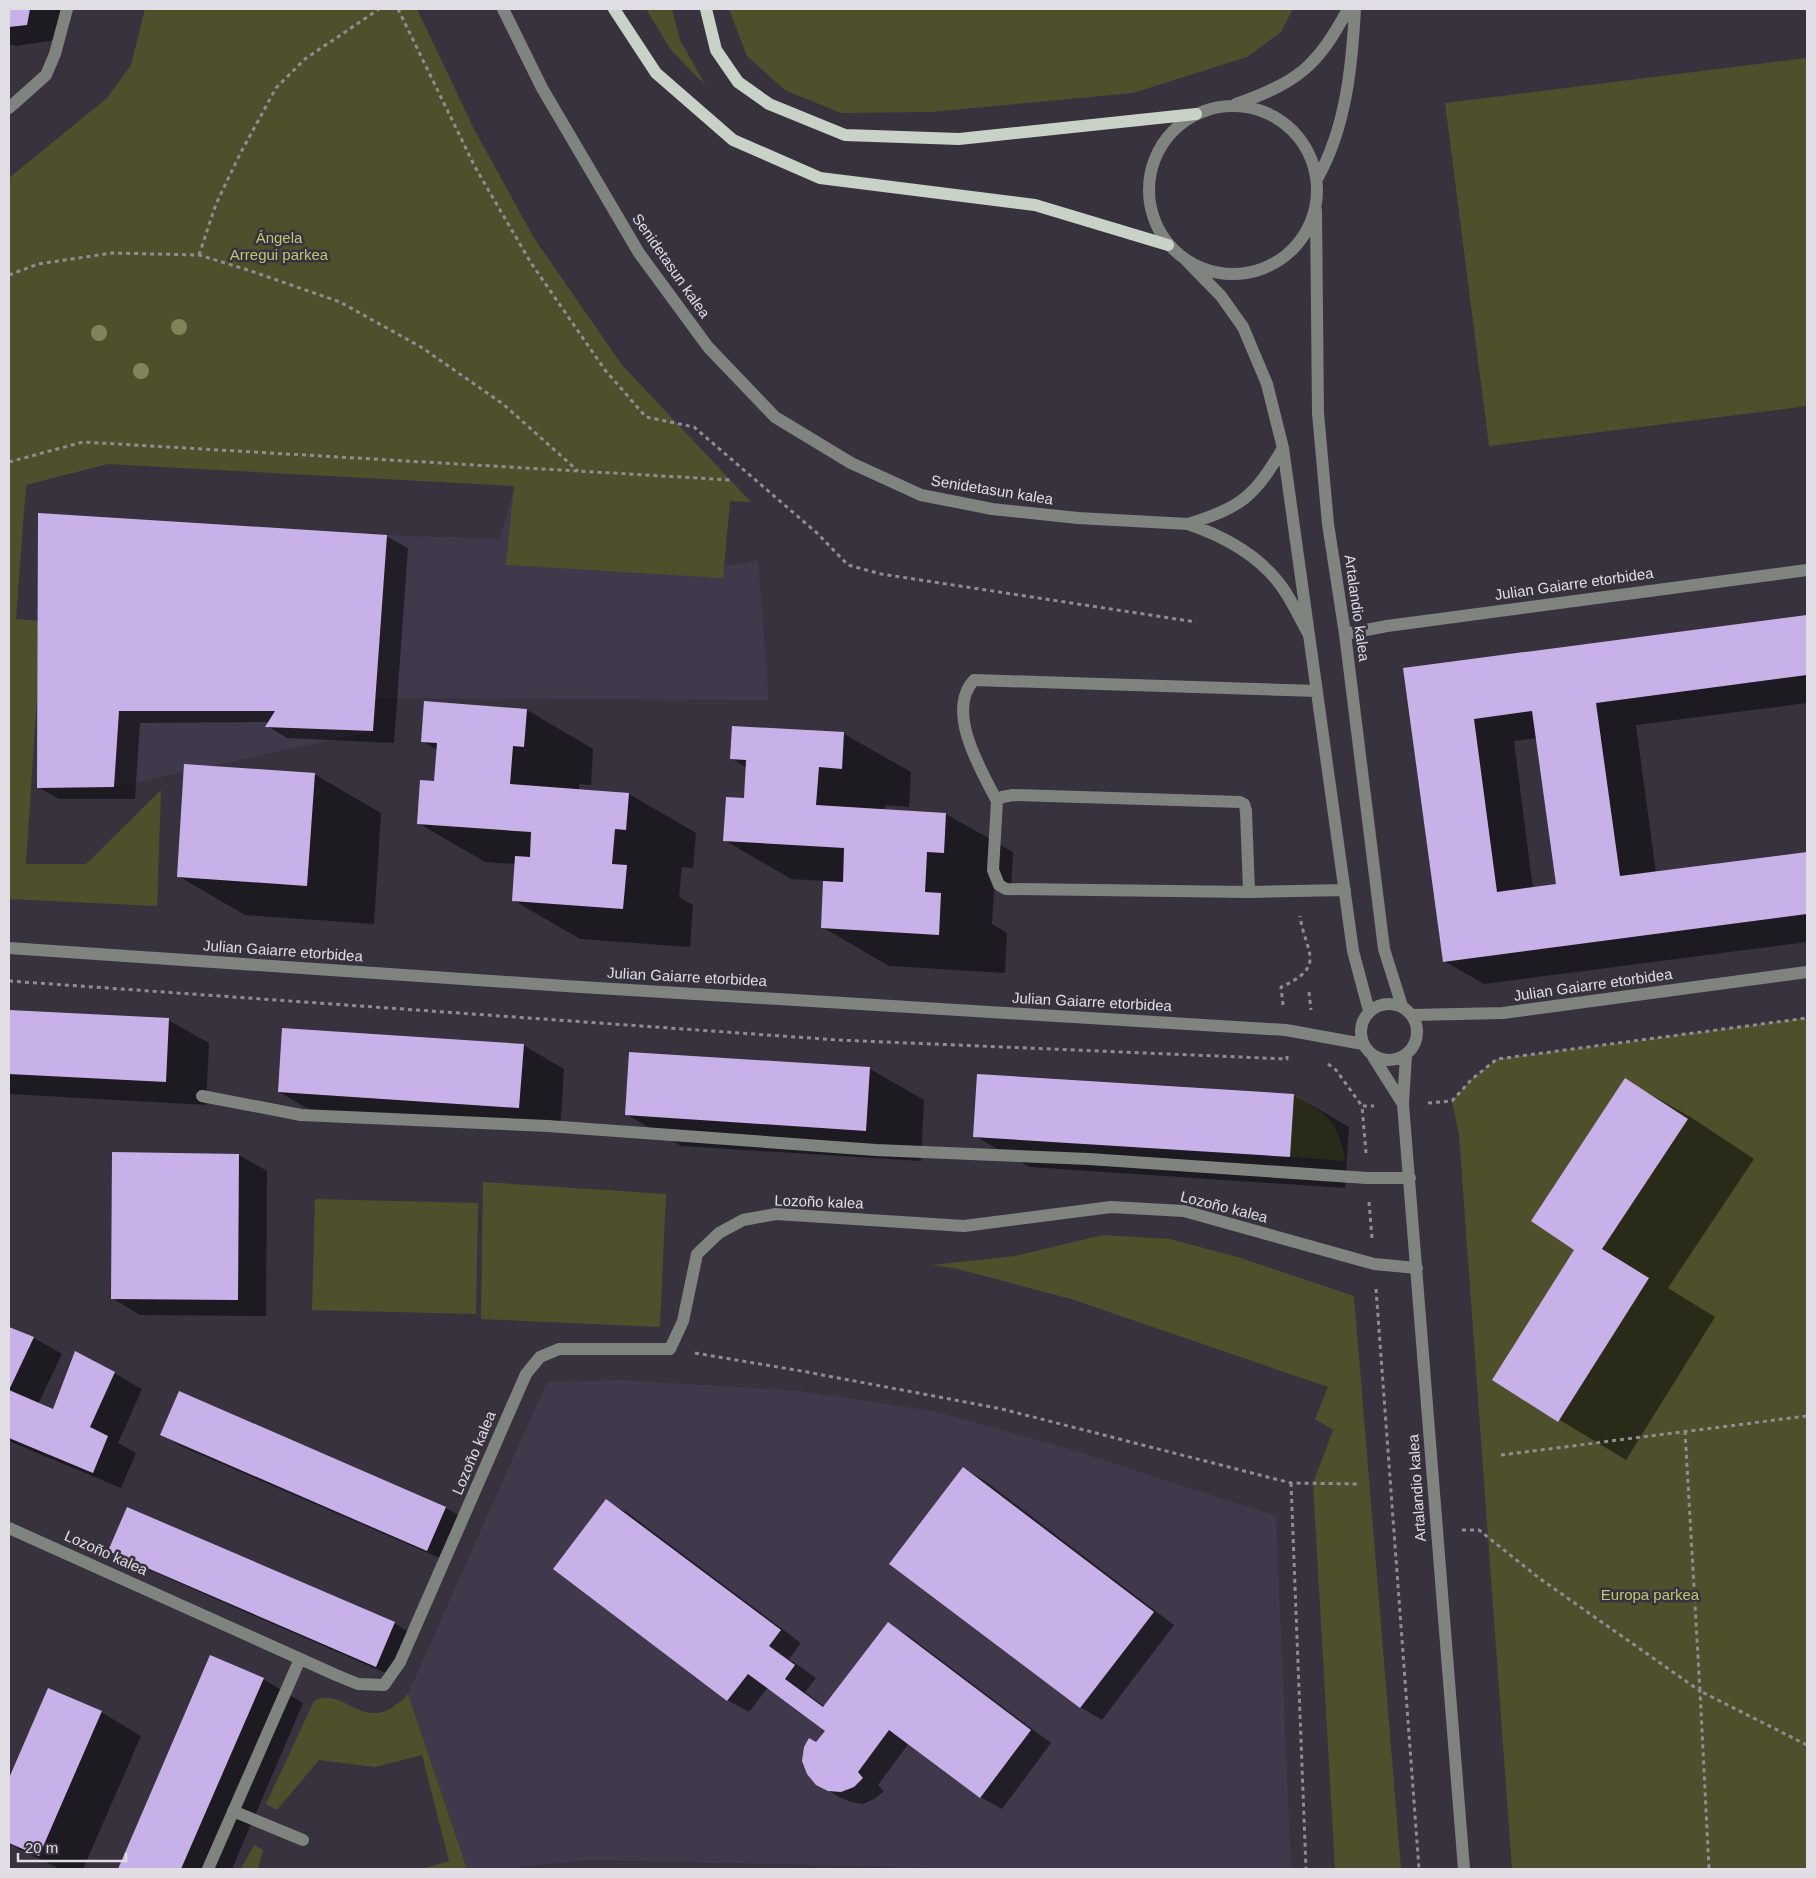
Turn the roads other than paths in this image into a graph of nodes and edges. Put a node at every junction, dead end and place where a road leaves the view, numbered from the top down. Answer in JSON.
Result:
{"nodes":[{"id":1,"x":67,"y":9,"type":"edge"},
{"id":2,"x":503,"y":9,"type":"edge"},
{"id":3,"x":614,"y":9,"type":"edge"},
{"id":4,"x":706,"y":9,"type":"edge"},
{"id":5,"x":1348,"y":9,"type":"edge"},
{"id":6,"x":1355,"y":9,"type":"edge"},
{"id":7,"x":1232,"y":105,"type":"junction"},
{"id":8,"x":9,"y":108,"type":"edge"},
{"id":9,"x":1196,"y":114,"type":"junction"},
{"id":10,"x":1317,"y":178,"type":"junction"},
{"id":11,"x":1316,"y":210,"type":"junction"},
{"id":12,"x":1168,"y":244,"type":"junction"},
{"id":13,"x":1184,"y":259,"type":"junction"},
{"id":14,"x":1283,"y":448,"type":"junction"},
{"id":15,"x":1188,"y":524,"type":"junction"},
{"id":16,"x":1807,"y":570,"type":"edge"},
{"id":17,"x":1308,"y":634,"type":"junction"},
{"id":18,"x":1345,"y":634,"type":"junction"},
{"id":19,"x":1317,"y":691,"type":"junction"},
{"id":20,"x":998,"y":801,"type":"junction"},
{"id":21,"x":1345,"y":890,"type":"junction"},
{"id":22,"x":1249,"y":892,"type":"junction"},
{"id":23,"x":9,"y":948,"type":"edge"},
{"id":24,"x":1807,"y":972,"type":"edge"},
{"id":25,"x":1402,"y":1006,"type":"junction"},
{"id":26,"x":1369,"y":1011,"type":"junction"},
{"id":27,"x":1413,"y":1015,"type":"junction"},
{"id":28,"x":1363,"y":1044,"type":"junction"},
{"id":29,"x":1372,"y":1055,"type":"junction"},
{"id":30,"x":1406,"y":1055,"type":"junction"},
{"id":31,"x":202,"y":1096,"type":"dead end"},
{"id":32,"x":1403,"y":1104,"type":"junction"},
{"id":33,"x":1410,"y":1178,"type":"junction"},
{"id":34,"x":1417,"y":1268,"type":"junction"},
{"id":35,"x":9,"y":1528,"type":"edge"},
{"id":36,"x":300,"y":1659,"type":"junction"},
{"id":37,"x":234,"y":1811,"type":"junction"},
{"id":38,"x":303,"y":1840,"type":"dead end"},
{"id":39,"x":208,"y":1869,"type":"edge"},
{"id":40,"x":1464,"y":1869,"type":"edge"}],
"edges":[{"from":1,"to":8,"type":"street"},
{"from":2,"to":15,"type":"street","name":"Senidetasun kalea"},
{"from":3,"to":12,"type":"main road"},
{"from":4,"to":9,"type":"main road"},
{"from":5,"to":7,"type":"street"},
{"from":6,"to":10,"type":"street"},
{"from":7,"to":9,"type":"street"},
{"from":7,"to":10,"type":"street"},
{"from":9,"to":12,"type":"street"},
{"from":10,"to":11,"type":"street"},
{"from":11,"to":13,"type":"street"},
{"from":11,"to":18,"type":"street","name":"Artalandio kalea"},
{"from":12,"to":13,"type":"street"},
{"from":13,"to":14,"type":"street"},
{"from":14,"to":15,"type":"street"},
{"from":14,"to":17,"type":"street"},
{"from":15,"to":17,"type":"street","name":"Senidetasun kalea"},
{"from":16,"to":18,"type":"street","name":"Julian Gaiarre etorbidea"},
{"from":17,"to":19,"type":"street"},
{"from":18,"to":25,"type":"street","name":"Artalandio kalea"},
{"from":19,"to":20,"type":"street"},
{"from":19,"to":21,"type":"street"},
{"from":20,"to":22,"type":"street"},
{"from":20,"to":22,"type":"street"},
{"from":21,"to":22,"type":"street"},
{"from":21,"to":26,"type":"street"},
{"from":23,"to":28,"type":"street","name":"Julian Gaiarre etorbidea"},
{"from":24,"to":27,"type":"street","name":"Julian Gaiarre etorbidea"},
{"from":25,"to":26,"type":"street"},
{"from":25,"to":27,"type":"street"},
{"from":26,"to":28,"type":"street"},
{"from":27,"to":30,"type":"street"},
{"from":28,"to":29,"type":"street"},
{"from":29,"to":30,"type":"street"},
{"from":29,"to":32,"type":"street","name":"Artalandio kalea"},
{"from":30,"to":32,"type":"street","name":"Artalandio kalea"},
{"from":31,"to":33,"type":"street"},
{"from":32,"to":33,"type":"street","name":"Artalandio kalea"},
{"from":33,"to":34,"type":"street","name":"Artalandio kalea"},
{"from":34,"to":36,"type":"street","name":"Lozoño kalea"},
{"from":34,"to":40,"type":"street","name":"Artalandio kalea"},
{"from":35,"to":36,"type":"street","name":"Lozoño kalea"},
{"from":36,"to":37,"type":"street"},
{"from":37,"to":38,"type":"street"},
{"from":37,"to":39,"type":"street"}]}
